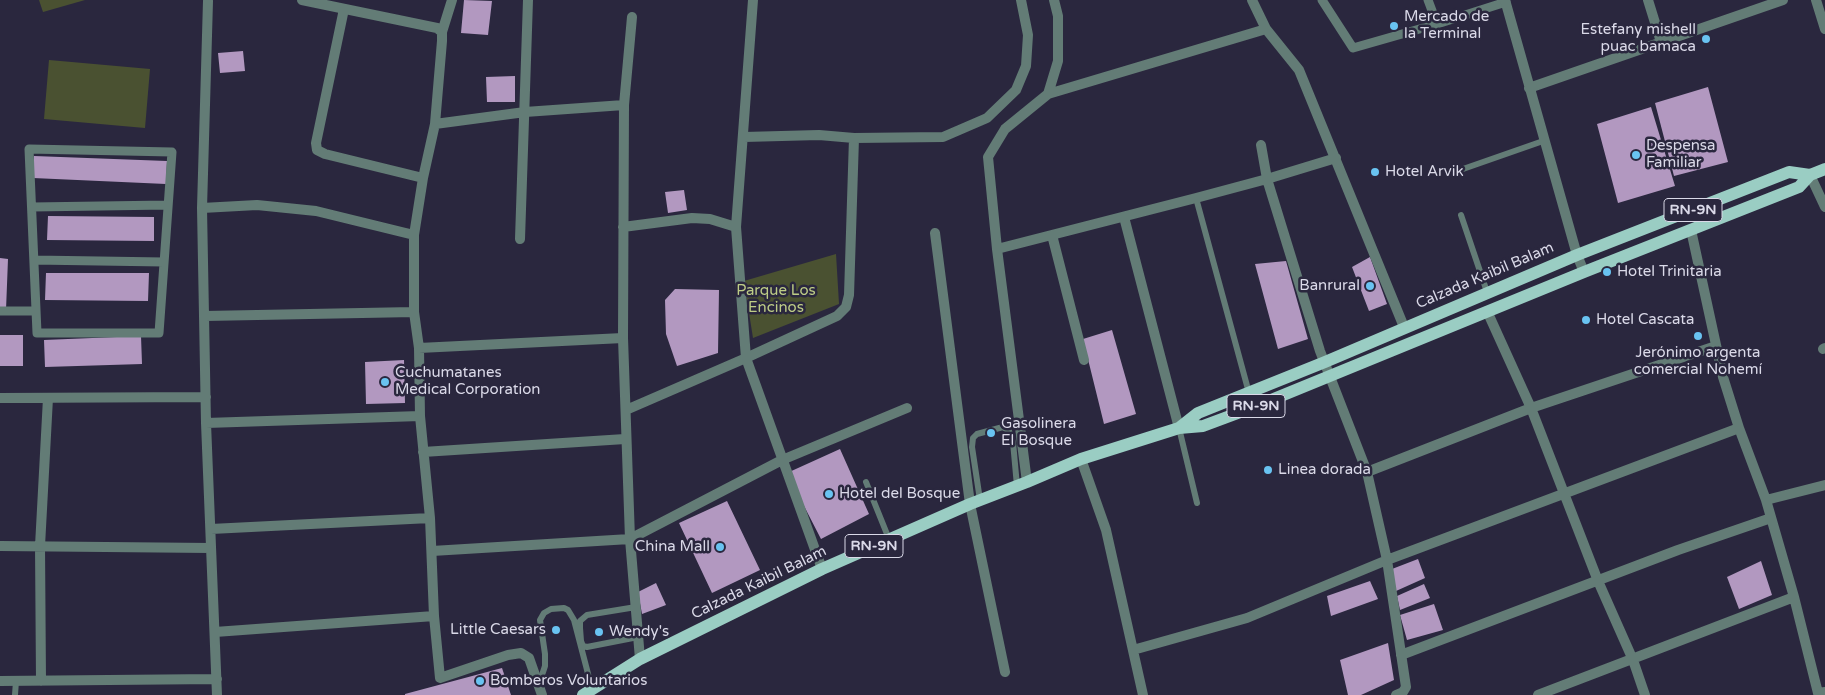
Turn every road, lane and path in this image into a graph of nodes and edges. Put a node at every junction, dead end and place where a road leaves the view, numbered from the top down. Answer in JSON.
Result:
{"nodes":[{"id":1,"x":302,"y":0,"type":"edge"},
{"id":2,"x":452,"y":0,"type":"edge"},
{"id":3,"x":528,"y":0,"type":"edge"},
{"id":4,"x":1021,"y":0,"type":"edge"},
{"id":5,"x":1054,"y":0,"type":"edge"},
{"id":6,"x":1252,"y":0,"type":"edge"},
{"id":7,"x":1322,"y":0,"type":"edge"},
{"id":8,"x":1428,"y":0,"type":"edge"},
{"id":9,"x":1648,"y":0,"type":"edge"},
{"id":10,"x":1783,"y":0,"type":"edge"},
{"id":11,"x":1816,"y":0,"type":"edge"},
{"id":12,"x":208,"y":1,"type":"edge"},
{"id":13,"x":1505,"y":1,"type":"edge"},
{"id":14,"x":752,"y":5,"type":"edge"},
{"id":15,"x":344,"y":9,"type":"junction"},
{"id":16,"x":632,"y":17,"type":"dead end"},
{"id":17,"x":1437,"y":24,"type":"junction"},
{"id":18,"x":1266,"y":29,"type":"junction"},
{"id":19,"x":1825,"y":29,"type":"edge"},
{"id":20,"x":442,"y":32,"type":"junction"},
{"id":21,"x":1660,"y":42,"type":"junction"},
{"id":22,"x":1530,"y":88,"type":"junction"},
{"id":23,"x":1048,"y":94,"type":"junction"},
{"id":24,"x":624,"y":105,"type":"junction"},
{"id":25,"x":525,"y":112,"type":"junction"},
{"id":26,"x":435,"y":124,"type":"junction"},
{"id":27,"x":744,"y":137,"type":"junction"},
{"id":28,"x":854,"y":138,"type":"junction"},
{"id":29,"x":1546,"y":140,"type":"junction"},
{"id":30,"x":1261,"y":145,"type":"dead end"},
{"id":31,"x":1336,"y":158,"type":"junction"},
{"id":32,"x":1463,"y":169,"type":"dead end"},
{"id":33,"x":1825,"y":169,"type":"edge"},
{"id":34,"x":1810,"y":175,"type":"junction"},
{"id":35,"x":423,"y":178,"type":"junction"},
{"id":36,"x":1267,"y":179,"type":"junction"},
{"id":37,"x":1196,"y":198,"type":"junction"},
{"id":38,"x":168,"y":205,"type":"junction"},
{"id":39,"x":32,"y":207,"type":"junction"},
{"id":40,"x":1825,"y":207,"type":"edge"},
{"id":41,"x":202,"y":208,"type":"junction"},
{"id":42,"x":1461,"y":215,"type":"dead end"},
{"id":43,"x":1124,"y":216,"type":"junction"},
{"id":44,"x":623,"y":227,"type":"junction"},
{"id":45,"x":736,"y":227,"type":"junction"},
{"id":46,"x":1691,"y":230,"type":"junction"},
{"id":47,"x":935,"y":233,"type":"dead end"},
{"id":48,"x":414,"y":235,"type":"junction"},
{"id":49,"x":1052,"y":235,"type":"junction"},
{"id":50,"x":520,"y":239,"type":"dead end"},
{"id":51,"x":997,"y":249,"type":"junction"},
{"id":52,"x":1577,"y":255,"type":"junction"},
{"id":53,"x":34,"y":260,"type":"junction"},
{"id":54,"x":164,"y":262,"type":"junction"},
{"id":55,"x":1584,"y":272,"type":"junction"},
{"id":56,"x":1487,"y":292,"type":"junction"},
{"id":57,"x":0,"y":311,"type":"edge"},
{"id":58,"x":36,"y":311,"type":"junction"},
{"id":59,"x":1487,"y":311,"type":"junction"},
{"id":60,"x":414,"y":312,"type":"junction"},
{"id":61,"x":205,"y":316,"type":"junction"},
{"id":62,"x":1404,"y":327,"type":"junction"},
{"id":63,"x":622,"y":338,"type":"junction"},
{"id":64,"x":1716,"y":346,"type":"junction"},
{"id":65,"x":419,"y":348,"type":"junction"},
{"id":66,"x":746,"y":358,"type":"junction"},
{"id":67,"x":1084,"y":360,"type":"dead end"},
{"id":68,"x":1324,"y":362,"type":"junction"},
{"id":69,"x":1331,"y":376,"type":"junction"},
{"id":70,"x":1249,"y":393,"type":"junction"},
{"id":71,"x":206,"y":397,"type":"junction"},
{"id":72,"x":0,"y":398,"type":"edge"},
{"id":73,"x":48,"y":398,"type":"junction"},
{"id":74,"x":907,"y":408,"type":"dead end"},
{"id":75,"x":1531,"y":408,"type":"junction"},
{"id":76,"x":626,"y":410,"type":"junction"},
{"id":77,"x":420,"y":416,"type":"junction"},
{"id":78,"x":206,"y":423,"type":"junction"},
{"id":79,"x":1179,"y":428,"type":"junction"},
{"id":80,"x":1739,"y":428,"type":"junction"},
{"id":81,"x":625,"y":439,"type":"junction"},
{"id":82,"x":423,"y":452,"type":"junction"},
{"id":83,"x":1081,"y":459,"type":"junction"},
{"id":84,"x":782,"y":460,"type":"junction"},
{"id":85,"x":969,"y":461,"type":"junction"},
{"id":86,"x":1367,"y":472,"type":"junction"},
{"id":87,"x":866,"y":482,"type":"dead end"},
{"id":88,"x":1022,"y":484,"type":"junction"},
{"id":89,"x":1825,"y":484,"type":"edge"},
{"id":90,"x":1565,"y":494,"type":"junction"},
{"id":91,"x":1766,"y":500,"type":"junction"},
{"id":92,"x":975,"y":502,"type":"junction"},
{"id":93,"x":1197,"y":503,"type":"dead end"},
{"id":94,"x":430,"y":518,"type":"junction"},
{"id":95,"x":1771,"y":518,"type":"junction"},
{"id":96,"x":210,"y":529,"type":"junction"},
{"id":97,"x":630,"y":539,"type":"junction"},
{"id":98,"x":889,"y":539,"type":"junction"},
{"id":99,"x":0,"y":546,"type":"edge"},
{"id":100,"x":40,"y":546,"type":"junction"},
{"id":101,"x":211,"y":548,"type":"junction"},
{"id":102,"x":432,"y":551,"type":"junction"},
{"id":103,"x":1387,"y":560,"type":"junction"},
{"id":104,"x":822,"y":569,"type":"junction"},
{"id":105,"x":1598,"y":581,"type":"junction"},
{"id":106,"x":1794,"y":597,"type":"junction"},
{"id":107,"x":636,"y":607,"type":"junction"},
{"id":108,"x":434,"y":616,"type":"junction"},
{"id":109,"x":215,"y":632,"type":"junction"},
{"id":110,"x":638,"y":637,"type":"junction"},
{"id":111,"x":1132,"y":650,"type":"junction"},
{"id":112,"x":1401,"y":655,"type":"junction"},
{"id":113,"x":640,"y":659,"type":"junction"},
{"id":114,"x":1632,"y":660,"type":"junction"},
{"id":115,"x":1005,"y":672,"type":"dead end"},
{"id":116,"x":217,"y":679,"type":"junction"},
{"id":117,"x":0,"y":681,"type":"edge"},
{"id":118,"x":16,"y":681,"type":"junction"},
{"id":119,"x":41,"y":681,"type":"junction"},
{"id":120,"x":539,"y":684,"type":"junction"},
{"id":121,"x":587,"y":692,"type":"edge"},
{"id":122,"x":1825,"y":692,"type":"edge"},
{"id":123,"x":15,"y":695,"type":"edge"},
{"id":124,"x":217,"y":695,"type":"edge"},
{"id":125,"x":542,"y":695,"type":"edge"},
{"id":126,"x":1143,"y":695,"type":"edge"},
{"id":127,"x":1396,"y":695,"type":"edge"},
{"id":128,"x":1538,"y":695,"type":"edge"},
{"id":129,"x":1645,"y":695,"type":"edge"}],
"edges":[{"from":1,"to":15,"type":"street"},
{"from":2,"to":20,"type":"street"},
{"from":3,"to":25,"type":"street"},
{"from":4,"to":28,"type":"street"},
{"from":5,"to":23,"type":"street"},
{"from":6,"to":18,"type":"street"},
{"from":7,"to":17,"type":"street"},
{"from":8,"to":17,"type":"street"},
{"from":9,"to":21,"type":"street"},
{"from":10,"to":21,"type":"street"},
{"from":11,"to":19,"type":"street"},
{"from":12,"to":41,"type":"street"},
{"from":13,"to":17,"type":"street"},
{"from":13,"to":22,"type":"street"},
{"from":14,"to":27,"type":"street"},
{"from":15,"to":20,"type":"street"},
{"from":15,"to":35,"type":"street"},
{"from":16,"to":24,"type":"street"},
{"from":18,"to":23,"type":"street"},
{"from":18,"to":31,"type":"street"},
{"from":20,"to":26,"type":"street"},
{"from":21,"to":22,"type":"street"},
{"from":22,"to":29,"type":"street"},
{"from":23,"to":51,"type":"street"},
{"from":24,"to":25,"type":"street"},
{"from":24,"to":44,"type":"street"},
{"from":25,"to":26,"type":"street"},
{"from":25,"to":50,"type":"street"},
{"from":26,"to":35,"type":"street"},
{"from":27,"to":28,"type":"street"},
{"from":27,"to":45,"type":"street"},
{"from":28,"to":66,"type":"street"},
{"from":29,"to":32,"type":"lane"},
{"from":29,"to":52,"type":"street"},
{"from":30,"to":36,"type":"street"},
{"from":31,"to":36,"type":"street"},
{"from":31,"to":62,"type":"street"},
{"from":33,"to":34,"type":"main road","name":"Calzada Kaibil Balam","number":"RN-9N"},
{"from":34,"to":40,"type":"street"},
{"from":34,"to":46,"type":"main road","name":"Calzada Kaibil Balam","number":"RN-9N"},
{"from":34,"to":52,"type":"main road","name":"Calzada Kaibil Balam","number":"RN-9N"},
{"from":35,"to":48,"type":"street"},
{"from":36,"to":37,"type":"street"},
{"from":36,"to":68,"type":"street"},
{"from":37,"to":43,"type":"street"},
{"from":37,"to":70,"type":"lane"},
{"from":38,"to":39,"type":"street"},
{"from":38,"to":39,"type":"street"},
{"from":38,"to":54,"type":"street"},
{"from":39,"to":53,"type":"street"},
{"from":41,"to":48,"type":"street"},
{"from":41,"to":61,"type":"street"},
{"from":42,"to":56,"type":"lane"},
{"from":43,"to":49,"type":"street"},
{"from":43,"to":79,"type":"street"},
{"from":44,"to":45,"type":"street"},
{"from":44,"to":63,"type":"street"},
{"from":45,"to":66,"type":"street"},
{"from":46,"to":55,"type":"main road","name":"Calzada Kaibil Balam","number":"RN-9N"},
{"from":46,"to":64,"type":"street"},
{"from":47,"to":85,"type":"street"},
{"from":48,"to":60,"type":"street"},
{"from":49,"to":51,"type":"street"},
{"from":49,"to":67,"type":"street"},
{"from":51,"to":88,"type":"street"},
{"from":52,"to":55,"type":"street"},
{"from":52,"to":56,"type":"main road","name":"Calzada Kaibil Balam","number":"RN-9N"},
{"from":53,"to":54,"type":"street"},
{"from":53,"to":58,"type":"street"},
{"from":54,"to":58,"type":"street"},
{"from":55,"to":59,"type":"main road","name":"Calzada Kaibil Balam","number":"RN-9N"},
{"from":56,"to":62,"type":"main road","name":"Calzada Kaibil Balam","number":"RN-9N"},
{"from":57,"to":58,"type":"street"},
{"from":59,"to":69,"type":"main road","name":"Calzada Kaibil Balam","number":"RN-9N"},
{"from":59,"to":75,"type":"street"},
{"from":60,"to":61,"type":"street"},
{"from":60,"to":65,"type":"street"},
{"from":61,"to":71,"type":"street"},
{"from":62,"to":68,"type":"main road","name":"Calzada Kaibil Balam","number":"RN-9N"},
{"from":63,"to":65,"type":"street"},
{"from":63,"to":76,"type":"street"},
{"from":64,"to":75,"type":"street"},
{"from":64,"to":80,"type":"street"},
{"from":65,"to":77,"type":"street"},
{"from":66,"to":76,"type":"street"},
{"from":66,"to":84,"type":"street"},
{"from":68,"to":69,"type":"street"},
{"from":68,"to":70,"type":"main road","name":"Calzada Kaibil Balam","number":"RN-9N"},
{"from":69,"to":79,"type":"main road","name":"Calzada Kaibil Balam","number":"RN-9N"},
{"from":69,"to":86,"type":"street"},
{"from":70,"to":79,"type":"main road","name":"Calzada Kaibil Balam","number":"RN-9N"},
{"from":71,"to":73,"type":"street"},
{"from":71,"to":78,"type":"street"},
{"from":72,"to":73,"type":"street"},
{"from":73,"to":100,"type":"street"},
{"from":74,"to":84,"type":"street"},
{"from":75,"to":86,"type":"street"},
{"from":75,"to":90,"type":"street"},
{"from":76,"to":81,"type":"street"},
{"from":77,"to":78,"type":"street"},
{"from":77,"to":82,"type":"street"},
{"from":78,"to":96,"type":"street"},
{"from":79,"to":83,"type":"main road","name":"Calzada Kaibil Balam","number":"RN-9N"},
{"from":79,"to":93,"type":"lane"},
{"from":80,"to":90,"type":"street"},
{"from":80,"to":91,"type":"street"},
{"from":81,"to":82,"type":"street"},
{"from":81,"to":97,"type":"street"},
{"from":82,"to":94,"type":"street"},
{"from":83,"to":88,"type":"main road","name":"Calzada Kaibil Balam","number":"RN-9N"},
{"from":83,"to":111,"type":"street"},
{"from":84,"to":97,"type":"street"},
{"from":84,"to":104,"type":"street"},
{"from":85,"to":88,"type":"lane"},
{"from":85,"to":92,"type":"street"},
{"from":86,"to":103,"type":"street"},
{"from":87,"to":98,"type":"lane"},
{"from":88,"to":92,"type":"main road","name":"Calzada Kaibil Balam","number":"RN-9N"},
{"from":89,"to":91,"type":"street"},
{"from":90,"to":103,"type":"street"},
{"from":90,"to":105,"type":"street"},
{"from":91,"to":95,"type":"street"},
{"from":92,"to":98,"type":"main road","name":"Calzada Kaibil Balam","number":"RN-9N"},
{"from":92,"to":115,"type":"street"},
{"from":94,"to":96,"type":"street"},
{"from":94,"to":102,"type":"street"},
{"from":95,"to":105,"type":"street"},
{"from":95,"to":106,"type":"street"},
{"from":96,"to":101,"type":"street"},
{"from":97,"to":102,"type":"street"},
{"from":97,"to":107,"type":"street"},
{"from":98,"to":104,"type":"main road","name":"Calzada Kaibil Balam","number":"RN-9N"},
{"from":99,"to":100,"type":"street"},
{"from":100,"to":101,"type":"street"},
{"from":100,"to":119,"type":"street"},
{"from":101,"to":109,"type":"street"},
{"from":102,"to":108,"type":"street"},
{"from":103,"to":111,"type":"street"},
{"from":103,"to":112,"type":"street"},
{"from":104,"to":113,"type":"main road","name":"Calzada Kaibil Balam","number":"RN-9N"},
{"from":105,"to":112,"type":"street"},
{"from":105,"to":114,"type":"street"},
{"from":106,"to":114,"type":"street"},
{"from":106,"to":122,"type":"street"},
{"from":107,"to":110,"type":"street"},
{"from":107,"to":110,"type":"lane"},
{"from":108,"to":109,"type":"street"},
{"from":108,"to":120,"type":"street"},
{"from":109,"to":116,"type":"street"},
{"from":110,"to":113,"type":"street"},
{"from":111,"to":126,"type":"street"},
{"from":112,"to":127,"type":"street"},
{"from":113,"to":121,"type":"main road","name":"Calzada Kaibil Balam","number":"RN-9N"},
{"from":114,"to":128,"type":"street"},
{"from":114,"to":129,"type":"street"},
{"from":116,"to":119,"type":"street"},
{"from":116,"to":124,"type":"street"},
{"from":117,"to":118,"type":"street"},
{"from":118,"to":119,"type":"street"},
{"from":118,"to":123,"type":"lane"},
{"from":120,"to":121,"type":"lane"},
{"from":120,"to":125,"type":"street"}]}
